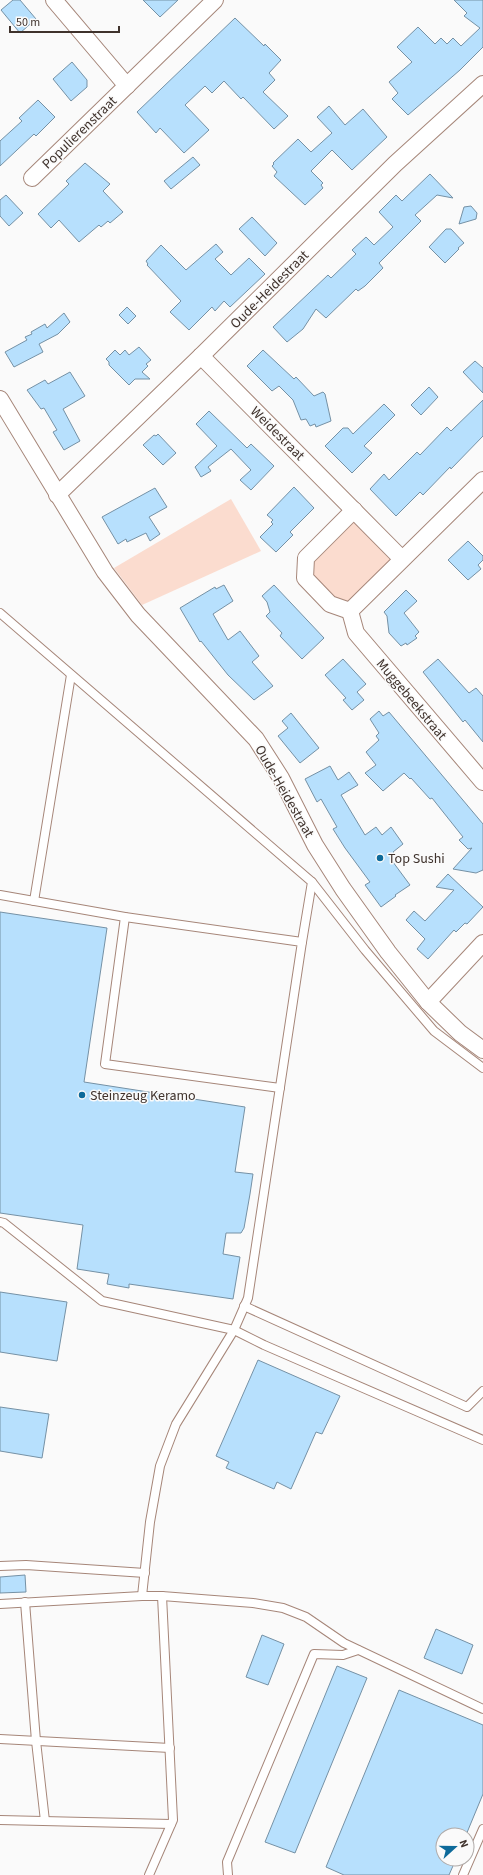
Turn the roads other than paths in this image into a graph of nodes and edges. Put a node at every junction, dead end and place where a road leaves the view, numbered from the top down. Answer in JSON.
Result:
{"nodes":[{"id":1,"x":54,"y":0,"type":"edge"},
{"id":2,"x":215,"y":0,"type":"edge"},
{"id":3,"x":483,"y":84,"type":"edge"},
{"id":4,"x":127,"y":86,"type":"junction"},
{"id":5,"x":32,"y":178,"type":"dead end"},
{"id":6,"x":201,"y":356,"type":"junction"},
{"id":7,"x":0,"y":398,"type":"edge"},
{"id":8,"x":483,"y":480,"type":"edge"},
{"id":9,"x":57,"y":495,"type":"junction"},
{"id":10,"x":354,"y":510,"type":"junction"},
{"id":11,"x":402,"y":559,"type":"junction"},
{"id":12,"x":350,"y":611,"type":"junction"},
{"id":13,"x":0,"y":613,"type":"edge"},
{"id":14,"x":71,"y":675,"type":"junction"},
{"id":15,"x":483,"y":782,"type":"edge"},
{"id":16,"x":312,"y":882,"type":"junction"},
{"id":17,"x":0,"y":895,"type":"edge"},
{"id":18,"x":34,"y":901,"type":"junction"},
{"id":19,"x":125,"y":917,"type":"junction"},
{"id":20,"x":302,"y":942,"type":"junction"},
{"id":21,"x":483,"y":943,"type":"edge"},
{"id":22,"x":428,"y":1002,"type":"junction"},
{"id":23,"x":483,"y":1050,"type":"edge"},
{"id":24,"x":483,"y":1068,"type":"edge"},
{"id":25,"x":280,"y":1088,"type":"junction"},
{"id":26,"x":0,"y":1222,"type":"edge"},
{"id":27,"x":244,"y":1306,"type":"junction"},
{"id":28,"x":234,"y":1330,"type":"junction"},
{"id":29,"x":483,"y":1391,"type":"edge"},
{"id":30,"x":483,"y":1440,"type":"edge"},
{"id":31,"x":0,"y":1566,"type":"edge"},
{"id":32,"x":145,"y":1573,"type":"junction"},
{"id":33,"x":142,"y":1596,"type":"junction"},
{"id":34,"x":162,"y":1596,"type":"junction"},
{"id":35,"x":25,"y":1602,"type":"junction"},
{"id":36,"x":0,"y":1604,"type":"edge"},
{"id":37,"x":358,"y":1650,"type":"junction"},
{"id":38,"x":483,"y":1709,"type":"edge"},
{"id":39,"x":0,"y":1739,"type":"edge"},
{"id":40,"x":36,"y":1741,"type":"junction"},
{"id":41,"x":170,"y":1748,"type":"junction"},
{"id":42,"x":0,"y":1820,"type":"edge"},
{"id":43,"x":45,"y":1821,"type":"junction"},
{"id":44,"x":171,"y":1824,"type":"junction"},
{"id":45,"x":483,"y":1829,"type":"edge"},
{"id":46,"x":149,"y":1875,"type":"edge"},
{"id":47,"x":228,"y":1875,"type":"edge"},
{"id":48,"x":463,"y":1875,"type":"edge"}],
"edges":[{"from":1,"to":4,"type":"street","name":"Populierenstraat"},
{"from":2,"to":4,"type":"street","name":"Populierenstraat"},
{"from":3,"to":6,"type":"street","name":"Oude-Heidestraat"},
{"from":4,"to":5,"type":"street","name":"Populierenstraat"},
{"from":6,"to":9,"type":"street","name":"Oude-Heidestraat"},
{"from":6,"to":10,"type":"street","name":"Weidestraat"},
{"from":7,"to":9,"type":"street","name":"Oude-Heidestraat"},
{"from":8,"to":11,"type":"street"},
{"from":9,"to":22,"type":"street","name":"Oude-Heidestraat"},
{"from":10,"to":11,"type":"street","name":"Weidestraat"},
{"from":10,"to":12,"type":"street"},
{"from":11,"to":12,"type":"street"},
{"from":12,"to":15,"type":"street","name":"Muggebeekstraat"},
{"from":13,"to":14,"type":"lane"},
{"from":14,"to":16,"type":"lane"},
{"from":14,"to":18,"type":"lane"},
{"from":16,"to":20,"type":"lane"},
{"from":16,"to":24,"type":"lane"},
{"from":17,"to":18,"type":"lane"},
{"from":18,"to":19,"type":"lane"},
{"from":19,"to":20,"type":"lane"},
{"from":19,"to":25,"type":"lane"},
{"from":20,"to":25,"type":"lane"},
{"from":21,"to":22,"type":"street"},
{"from":22,"to":23,"type":"street","name":"Oude-Heidestraat"},
{"from":25,"to":27,"type":"lane"},
{"from":26,"to":28,"type":"lane"},
{"from":27,"to":28,"type":"lane"},
{"from":27,"to":29,"type":"lane"},
{"from":28,"to":30,"type":"lane"},
{"from":28,"to":32,"type":"lane"},
{"from":31,"to":32,"type":"lane"},
{"from":32,"to":33,"type":"lane"},
{"from":33,"to":34,"type":"lane"},
{"from":33,"to":35,"type":"lane"},
{"from":34,"to":37,"type":"lane"},
{"from":34,"to":41,"type":"lane"},
{"from":35,"to":36,"type":"lane"},
{"from":35,"to":40,"type":"lane"},
{"from":37,"to":38,"type":"lane"},
{"from":37,"to":47,"type":"lane"},
{"from":39,"to":40,"type":"lane"},
{"from":40,"to":41,"type":"lane"},
{"from":40,"to":43,"type":"lane"},
{"from":41,"to":44,"type":"lane"},
{"from":42,"to":43,"type":"lane"},
{"from":43,"to":44,"type":"lane"},
{"from":44,"to":46,"type":"lane"},
{"from":45,"to":48,"type":"lane"}]}
